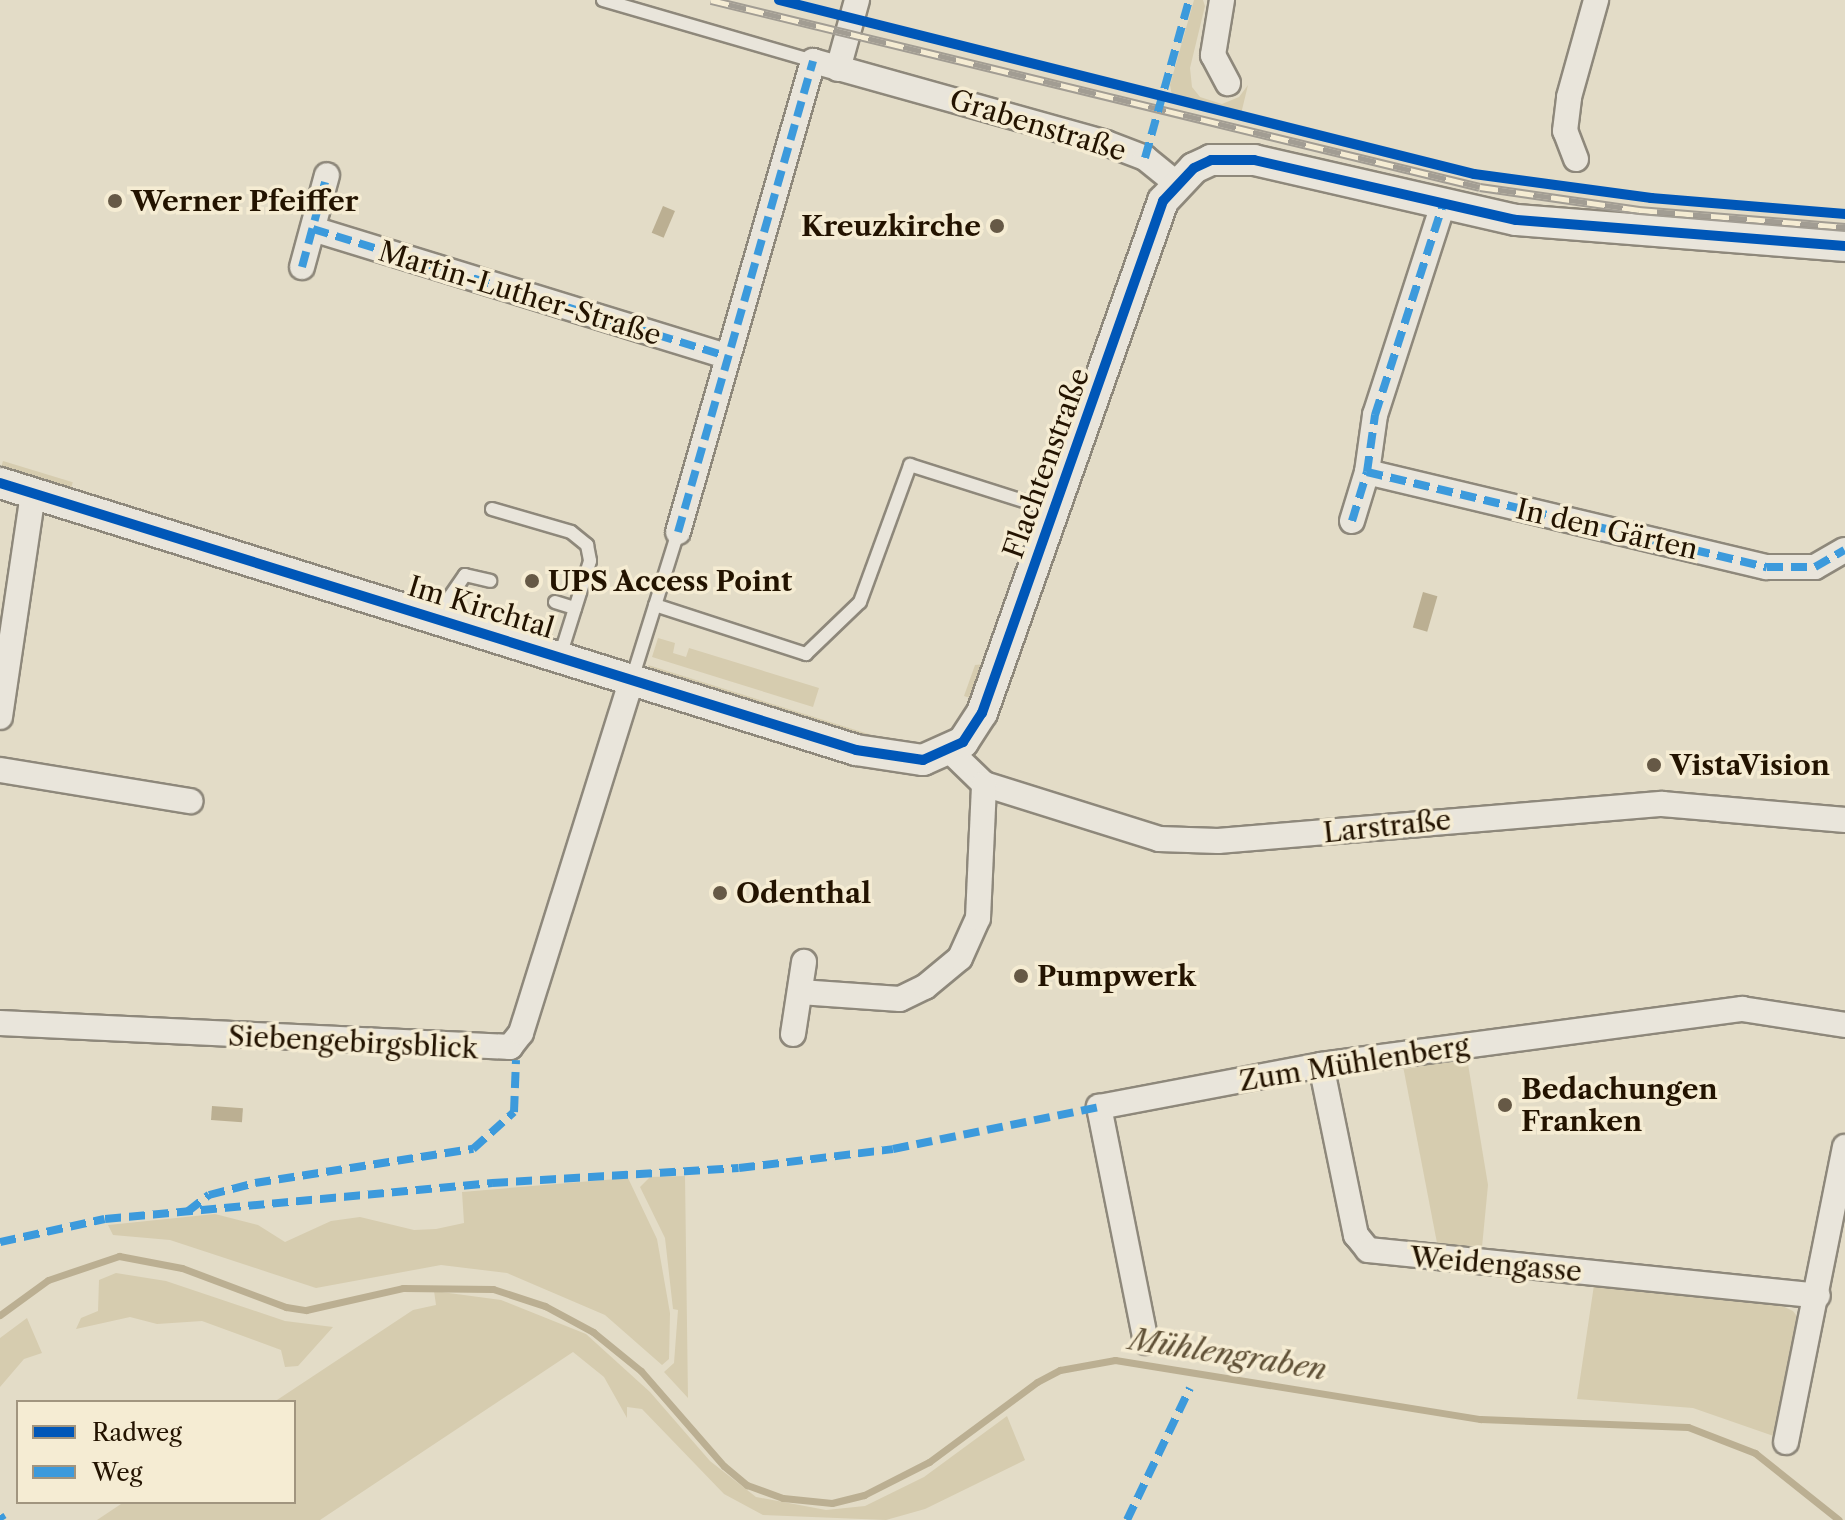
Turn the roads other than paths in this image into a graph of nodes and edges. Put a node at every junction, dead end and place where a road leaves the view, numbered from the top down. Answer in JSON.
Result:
{"nodes":[{"id":1,"x":603,"y":0,"type":"edge"},
{"id":2,"x":857,"y":0,"type":"edge"},
{"id":3,"x":1222,"y":0,"type":"edge"},
{"id":4,"x":1596,"y":0,"type":"edge"},
{"id":5,"x":813,"y":61,"type":"junction"},
{"id":6,"x":838,"y":69,"type":"junction"},
{"id":7,"x":1228,"y":83,"type":"dead end"},
{"id":8,"x":1576,"y":159,"type":"dead end"},
{"id":9,"x":327,"y":175,"type":"dead end"},
{"id":10,"x":1176,"y":183,"type":"junction"},
{"id":11,"x":1442,"y":207,"type":"junction"},
{"id":12,"x":313,"y":229,"type":"junction"},
{"id":13,"x":1845,"y":246,"type":"edge"},
{"id":14,"x":302,"y":267,"type":"dead end"},
{"id":15,"x":726,"y":356,"type":"junction"},
{"id":16,"x":1367,"y":472,"type":"junction"},
{"id":17,"x":0,"y":483,"type":"edge"},
{"id":18,"x":33,"y":493,"type":"junction"},
{"id":19,"x":492,"y":509,"type":"dead end"},
{"id":20,"x":1055,"y":511,"type":"junction"},
{"id":21,"x":1352,"y":521,"type":"dead end"},
{"id":22,"x":678,"y":532,"type":"joint"},
{"id":23,"x":1845,"y":550,"type":"edge"},
{"id":24,"x":490,"y":581,"type":"dead end"},
{"id":25,"x":555,"y":602,"type":"dead end"},
{"id":26,"x":655,"y":605,"type":"junction"},
{"id":27,"x":575,"y":608,"type":"junction"},
{"id":28,"x":435,"y":618,"type":"junction"},
{"id":29,"x":560,"y":656,"type":"junction"},
{"id":30,"x":632,"y":679,"type":"junction"},
{"id":31,"x":0,"y":717,"type":"edge"},
{"id":32,"x":950,"y":751,"type":"junction"},
{"id":33,"x":0,"y":770,"type":"edge"},
{"id":34,"x":984,"y":784,"type":"junction"},
{"id":35,"x":190,"y":801,"type":"dead end"},
{"id":36,"x":1845,"y":820,"type":"edge"},
{"id":37,"x":804,"y":962,"type":"dead end"},
{"id":38,"x":800,"y":992,"type":"junction"},
{"id":39,"x":0,"y":1023,"type":"edge"},
{"id":40,"x":1845,"y":1025,"type":"edge"},
{"id":41,"x":793,"y":1034,"type":"dead end"},
{"id":42,"x":1321,"y":1065,"type":"junction"},
{"id":43,"x":1845,"y":1147,"type":"edge"},
{"id":44,"x":1818,"y":1296,"type":"junction"},
{"id":45,"x":1146,"y":1342,"type":"dead end"},
{"id":46,"x":1786,"y":1442,"type":"dead end"}],
"edges":[{"from":1,"to":5,"type":"lane","name":"Grabenstraße"},
{"from":2,"to":6,"type":"street"},
{"from":3,"to":7,"type":"street"},
{"from":4,"to":8,"type":"street"},
{"from":5,"to":6,"type":"street","name":"Grabenstraße"},
{"from":5,"to":15,"type":"street"},
{"from":6,"to":10,"type":"street","name":"Grabenstraße"},
{"from":9,"to":12,"type":"street"},
{"from":10,"to":11,"type":"street"},
{"from":10,"to":20,"type":"street","name":"Flachtenstraße"},
{"from":11,"to":13,"type":"street"},
{"from":11,"to":16,"type":"street"},
{"from":12,"to":14,"type":"street"},
{"from":12,"to":15,"type":"street","name":"Martin-Luther-Straße"},
{"from":15,"to":22,"type":"street"},
{"from":16,"to":21,"type":"street"},
{"from":16,"to":23,"type":"street","name":"In den Gärten"},
{"from":17,"to":18,"type":"street","name":"Im Kirchtal"},
{"from":18,"to":28,"type":"street","name":"Im Kirchtal"},
{"from":18,"to":31,"type":"street"},
{"from":19,"to":27,"type":"lane"},
{"from":20,"to":26,"type":"lane"},
{"from":20,"to":32,"type":"street","name":"Flachtenstraße"},
{"from":22,"to":26,"type":"lane"},
{"from":24,"to":28,"type":"lane"},
{"from":25,"to":27,"type":"lane"},
{"from":26,"to":30,"type":"lane"},
{"from":27,"to":29,"type":"lane"},
{"from":28,"to":29,"type":"street","name":"Im Kirchtal"},
{"from":29,"to":30,"type":"street","name":"Im Kirchtal"},
{"from":30,"to":32,"type":"street","name":"Im Kirchtal"},
{"from":30,"to":39,"type":"street","name":"Siebengebirgsblick"},
{"from":32,"to":34,"type":"street","name":"Larstraße"},
{"from":33,"to":35,"type":"street"},
{"from":34,"to":36,"type":"street","name":"Larstraße"},
{"from":34,"to":38,"type":"street"},
{"from":37,"to":38,"type":"street"},
{"from":38,"to":41,"type":"street"},
{"from":40,"to":42,"type":"street","name":"Zum Mühlenberg"},
{"from":42,"to":44,"type":"street","name":"Weidengasse"},
{"from":42,"to":45,"type":"street","name":"Zum Mühlenberg"},
{"from":43,"to":44,"type":"street"},
{"from":44,"to":46,"type":"street"}]}
